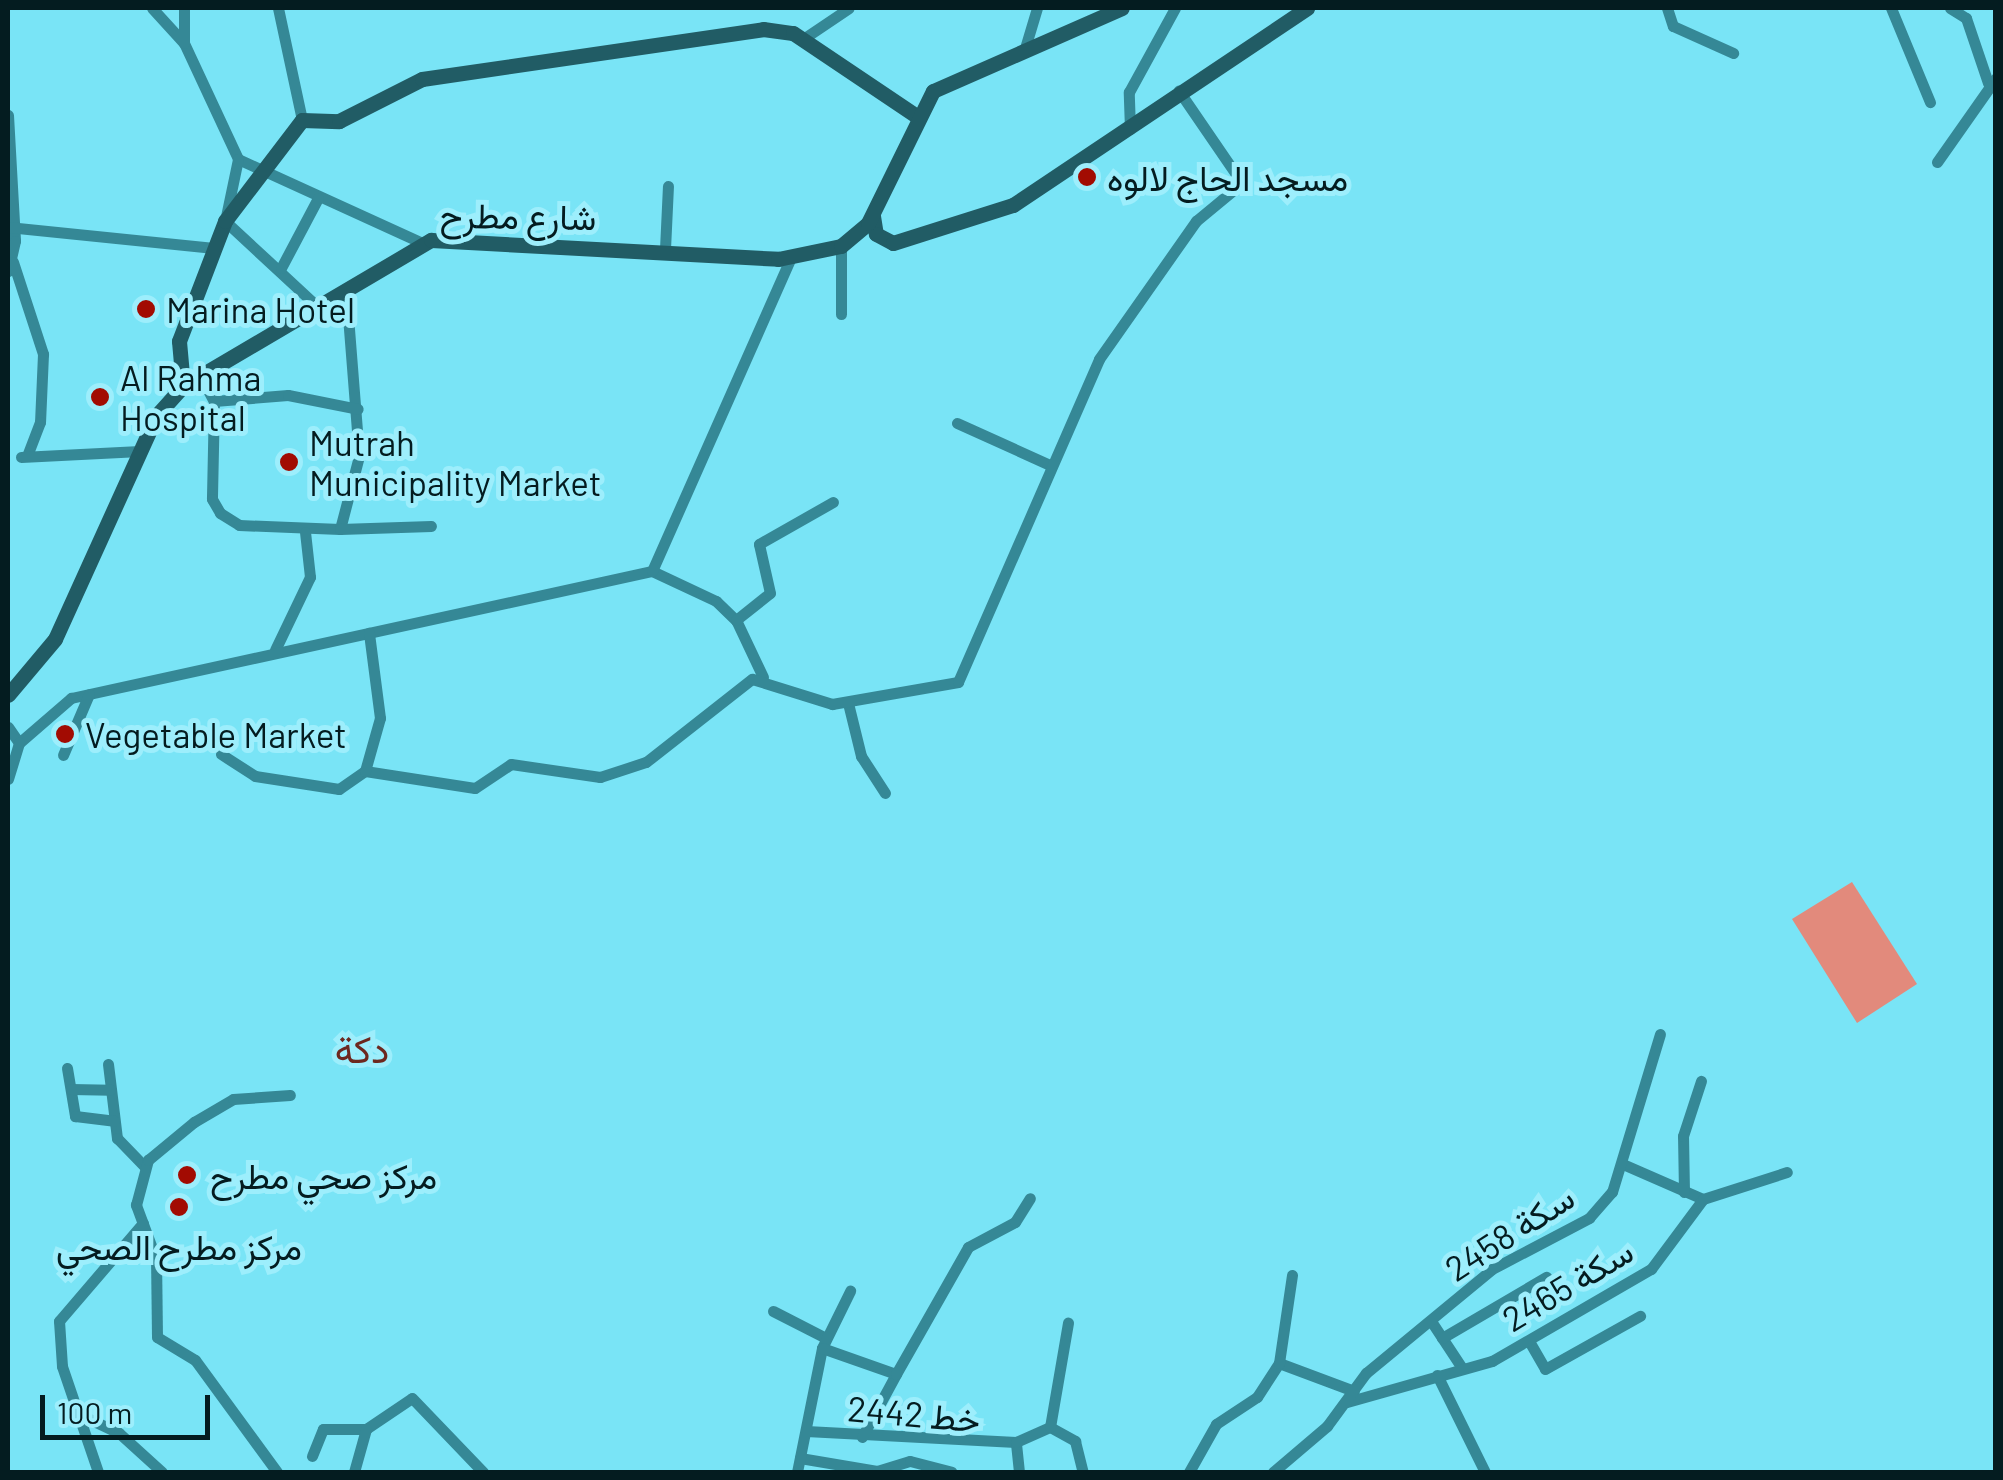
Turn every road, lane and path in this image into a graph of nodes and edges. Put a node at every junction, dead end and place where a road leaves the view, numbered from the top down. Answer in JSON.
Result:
{"nodes":[{"id":1,"x":152,"y":8,"type":"edge"},
{"id":2,"x":184,"y":8,"type":"edge"},
{"id":3,"x":278,"y":8,"type":"edge"},
{"id":4,"x":848,"y":8,"type":"edge"},
{"id":5,"x":1036,"y":8,"type":"edge"},
{"id":6,"x":1122,"y":8,"type":"edge"},
{"id":7,"x":1176,"y":8,"type":"edge"},
{"id":8,"x":1307,"y":8,"type":"edge"},
{"id":9,"x":1667,"y":8,"type":"edge"},
{"id":10,"x":1891,"y":8,"type":"edge"},
{"id":11,"x":1950,"y":8,"type":"edge"},
{"id":12,"x":803,"y":39,"type":"junction"},
{"id":13,"x":184,"y":43,"type":"junction"},
{"id":14,"x":1026,"y":48,"type":"junction"},
{"id":15,"x":1733,"y":53,"type":"dead end"},
{"id":16,"x":1992,"y":81,"type":"edge"},
{"id":17,"x":1179,"y":90,"type":"junction"},
{"id":18,"x":1930,"y":102,"type":"dead end"},
{"id":19,"x":8,"y":114,"type":"edge"},
{"id":20,"x":915,"y":115,"type":"junction"},
{"id":21,"x":302,"y":120,"type":"junction"},
{"id":22,"x":1130,"y":128,"type":"junction"},
{"id":23,"x":238,"y":158,"type":"junction"},
{"id":24,"x":1937,"y":162,"type":"dead end"},
{"id":25,"x":255,"y":170,"type":"junction"},
{"id":26,"x":668,"y":186,"type":"dead end"},
{"id":27,"x":318,"y":198,"type":"junction"},
{"id":28,"x":873,"y":212,"type":"junction"},
{"id":29,"x":225,"y":221,"type":"junction"},
{"id":30,"x":11,"y":227,"type":"edge"},
{"id":31,"x":422,"y":243,"type":"junction"},
{"id":32,"x":841,"y":246,"type":"junction"},
{"id":33,"x":214,"y":248,"type":"junction"},
{"id":34,"x":664,"y":250,"type":"junction"},
{"id":35,"x":791,"y":258,"type":"junction"},
{"id":36,"x":10,"y":266,"type":"edge"},
{"id":37,"x":281,"y":268,"type":"junction"},
{"id":38,"x":346,"y":290,"type":"junction"},
{"id":39,"x":319,"y":308,"type":"junction"},
{"id":40,"x":840,"y":314,"type":"dead end"},
{"id":41,"x":201,"y":377,"type":"junction"},
{"id":42,"x":184,"y":386,"type":"junction"},
{"id":43,"x":214,"y":401,"type":"junction"},
{"id":44,"x":358,"y":410,"type":"junction"},
{"id":45,"x":958,"y":423,"type":"dead end"},
{"id":46,"x":140,"y":451,"type":"junction"},
{"id":47,"x":1048,"y":464,"type":"junction"},
{"id":48,"x":833,"y":502,"type":"dead end"},
{"id":49,"x":431,"y":526,"type":"dead end"},
{"id":50,"x":340,"y":529,"type":"junction"},
{"id":51,"x":304,"y":532,"type":"junction"},
{"id":52,"x":652,"y":571,"type":"junction"},
{"id":53,"x":736,"y":620,"type":"junction"},
{"id":54,"x":369,"y":633,"type":"junction"},
{"id":55,"x":275,"y":650,"type":"junction"},
{"id":56,"x":763,"y":677,"type":"junction"},
{"id":57,"x":89,"y":694,"type":"junction"},
{"id":58,"x":8,"y":695,"type":"edge"},
{"id":59,"x":848,"y":703,"type":"junction"},
{"id":60,"x":8,"y":727,"type":"edge"},
{"id":61,"x":19,"y":743,"type":"junction"},
{"id":62,"x":220,"y":754,"type":"dead end"},
{"id":63,"x":63,"y":755,"type":"dead end"},
{"id":64,"x":365,"y":771,"type":"junction"},
{"id":65,"x":8,"y":779,"type":"edge"},
{"id":66,"x":885,"y":793,"type":"dead end"},
{"id":67,"x":1660,"y":1034,"type":"dead end"},
{"id":68,"x":108,"y":1064,"type":"dead end"},
{"id":69,"x":67,"y":1068,"type":"dead end"},
{"id":70,"x":1701,"y":1081,"type":"dead end"},
{"id":71,"x":70,"y":1089,"type":"junction"},
{"id":72,"x":110,"y":1090,"type":"junction"},
{"id":73,"x":290,"y":1095,"type":"dead end"},
{"id":74,"x":114,"y":1120,"type":"junction"},
{"id":75,"x":1626,"y":1166,"type":"junction"},
{"id":76,"x":145,"y":1167,"type":"junction"},
{"id":77,"x":1788,"y":1172,"type":"dead end"},
{"id":78,"x":1684,"y":1192,"type":"junction"},
{"id":79,"x":1030,"y":1198,"type":"dead end"},
{"id":80,"x":1703,"y":1199,"type":"junction"},
{"id":81,"x":143,"y":1224,"type":"junction"},
{"id":82,"x":1292,"y":1275,"type":"dead end"},
{"id":83,"x":1546,"y":1278,"type":"dead end"},
{"id":84,"x":850,"y":1292,"type":"dead end"},
{"id":85,"x":773,"y":1311,"type":"dead end"},
{"id":86,"x":1640,"y":1316,"type":"dead end"},
{"id":87,"x":1431,"y":1320,"type":"junction"},
{"id":88,"x":1068,"y":1323,"type":"dead end"},
{"id":89,"x":1442,"y":1338,"type":"junction"},
{"id":90,"x":1529,"y":1340,"type":"junction"},
{"id":91,"x":824,"y":1343,"type":"junction"},
{"id":92,"x":1279,"y":1363,"type":"junction"},
{"id":93,"x":1462,"y":1368,"type":"junction"},
{"id":94,"x":896,"y":1374,"type":"junction"},
{"id":95,"x":1438,"y":1375,"type":"junction"},
{"id":96,"x":1350,"y":1397,"type":"junction"},
{"id":97,"x":256,"y":1406,"type":"dead end"},
{"id":98,"x":239,"y":1411,"type":"junction"},
{"id":99,"x":81,"y":1414,"type":"junction"},
{"id":100,"x":1050,"y":1427,"type":"junction"},
{"id":101,"x":366,"y":1428,"type":"junction"},
{"id":102,"x":806,"y":1432,"type":"junction"},
{"id":103,"x":862,"y":1437,"type":"junction"},
{"id":104,"x":1016,"y":1442,"type":"junction"},
{"id":105,"x":312,"y":1456,"type":"dead end"},
{"id":106,"x":800,"y":1458,"type":"junction"},
{"id":107,"x":98,"y":1472,"type":"edge"},
{"id":108,"x":162,"y":1472,"type":"edge"},
{"id":109,"x":277,"y":1472,"type":"edge"},
{"id":110,"x":354,"y":1472,"type":"edge"},
{"id":111,"x":482,"y":1472,"type":"edge"},
{"id":112,"x":797,"y":1472,"type":"edge"},
{"id":113,"x":952,"y":1472,"type":"edge"},
{"id":114,"x":1018,"y":1472,"type":"edge"},
{"id":115,"x":1083,"y":1472,"type":"edge"},
{"id":116,"x":1190,"y":1472,"type":"edge"},
{"id":117,"x":1274,"y":1472,"type":"edge"},
{"id":118,"x":1485,"y":1472,"type":"edge"}],
"edges":[{"from":1,"to":13,"type":"street"},
{"from":2,"to":13,"type":"street"},
{"from":3,"to":21,"type":"street"},
{"from":4,"to":12,"type":"street"},
{"from":5,"to":14,"type":"street"},
{"from":6,"to":14,"type":"main road"},
{"from":7,"to":22,"type":"street"},
{"from":8,"to":17,"type":"main road"},
{"from":9,"to":15,"type":"street"},
{"from":10,"to":18,"type":"street"},
{"from":11,"to":16,"type":"street"},
{"from":12,"to":20,"type":"main road"},
{"from":12,"to":21,"type":"main road"},
{"from":13,"to":23,"type":"street"},
{"from":14,"to":20,"type":"main road"},
{"from":16,"to":24,"type":"street"},
{"from":17,"to":22,"type":"main road"},
{"from":17,"to":47,"type":"street"},
{"from":19,"to":30,"type":"street"},
{"from":20,"to":28,"type":"main road"},
{"from":21,"to":25,"type":"main road"},
{"from":22,"to":28,"type":"main road"},
{"from":23,"to":25,"type":"street"},
{"from":23,"to":29,"type":"street"},
{"from":25,"to":27,"type":"street"},
{"from":25,"to":29,"type":"main road"},
{"from":26,"to":34,"type":"street"},
{"from":27,"to":31,"type":"street"},
{"from":27,"to":37,"type":"street"},
{"from":28,"to":32,"type":"main road"},
{"from":29,"to":33,"type":"main road"},
{"from":29,"to":37,"type":"street"},
{"from":30,"to":33,"type":"street"},
{"from":30,"to":36,"type":"street"},
{"from":31,"to":34,"type":"main road","name":"شارع مطرح"},
{"from":31,"to":38,"type":"main road","name":"شارع مطرح"},
{"from":32,"to":35,"type":"main road","name":"شارع مطرح"},
{"from":32,"to":40,"type":"street"},
{"from":33,"to":42,"type":"main road"},
{"from":34,"to":35,"type":"main road","name":"شارع مطرح"},
{"from":35,"to":52,"type":"street"},
{"from":36,"to":46,"type":"street"},
{"from":37,"to":39,"type":"street"},
{"from":38,"to":39,"type":"main road","name":"شارع مطرح"},
{"from":38,"to":44,"type":"street"},
{"from":39,"to":41,"type":"main road","name":"شارع مطرح"},
{"from":41,"to":42,"type":"main road","name":"شارع مطرح"},
{"from":41,"to":43,"type":"street"},
{"from":42,"to":46,"type":"main road","name":"شارع مطرح"},
{"from":43,"to":44,"type":"street"},
{"from":43,"to":51,"type":"street"},
{"from":44,"to":50,"type":"street"},
{"from":45,"to":47,"type":"street"},
{"from":46,"to":58,"type":"main road","name":"شارع مطرح"},
{"from":47,"to":59,"type":"street"},
{"from":48,"to":53,"type":"street"},
{"from":49,"to":50,"type":"street"},
{"from":50,"to":51,"type":"street"},
{"from":51,"to":55,"type":"street"},
{"from":52,"to":53,"type":"street"},
{"from":52,"to":54,"type":"street"},
{"from":53,"to":56,"type":"street"},
{"from":54,"to":55,"type":"street"},
{"from":54,"to":64,"type":"street"},
{"from":55,"to":57,"type":"street"},
{"from":56,"to":59,"type":"street"},
{"from":56,"to":64,"type":"street"},
{"from":57,"to":61,"type":"street"},
{"from":57,"to":63,"type":"street"},
{"from":59,"to":66,"type":"street"},
{"from":60,"to":61,"type":"street"},
{"from":61,"to":65,"type":"street"},
{"from":62,"to":64,"type":"street"},
{"from":67,"to":75,"type":"street","name":"سكة 2458"},
{"from":68,"to":72,"type":"street"},
{"from":69,"to":71,"type":"street"},
{"from":70,"to":78,"type":"street"},
{"from":71,"to":72,"type":"street"},
{"from":71,"to":74,"type":"street"},
{"from":72,"to":74,"type":"street"},
{"from":73,"to":76,"type":"street"},
{"from":74,"to":76,"type":"street"},
{"from":75,"to":78,"type":"street"},
{"from":75,"to":87,"type":"street","name":"سكة 2458"},
{"from":76,"to":81,"type":"street"},
{"from":77,"to":80,"type":"street"},
{"from":78,"to":80,"type":"street"},
{"from":79,"to":94,"type":"street"},
{"from":80,"to":90,"type":"street","name":"سكة 2465"},
{"from":81,"to":98,"type":"street"},
{"from":81,"to":99,"type":"street"},
{"from":82,"to":92,"type":"street"},
{"from":83,"to":89,"type":"street"},
{"from":84,"to":91,"type":"street"},
{"from":85,"to":91,"type":"street"},
{"from":86,"to":90,"type":"street"},
{"from":87,"to":89,"type":"street"},
{"from":87,"to":96,"type":"street","name":"سكة 2458"},
{"from":88,"to":100,"type":"street"},
{"from":89,"to":93,"type":"street"},
{"from":90,"to":93,"type":"street","name":"سكة 2465"},
{"from":91,"to":94,"type":"street"},
{"from":91,"to":102,"type":"street"},
{"from":92,"to":96,"type":"street"},
{"from":92,"to":116,"type":"street"},
{"from":93,"to":95,"type":"street","name":"سكة 2465"},
{"from":94,"to":103,"type":"street"},
{"from":95,"to":96,"type":"street","name":"سكة 2465"},
{"from":95,"to":118,"type":"street"},
{"from":96,"to":117,"type":"street","name":"سكة 2458"},
{"from":97,"to":98,"type":"street"},
{"from":98,"to":109,"type":"street"},
{"from":99,"to":107,"type":"street"},
{"from":99,"to":108,"type":"street"},
{"from":100,"to":104,"type":"street"},
{"from":100,"to":115,"type":"street"},
{"from":101,"to":105,"type":"street"},
{"from":101,"to":110,"type":"street"},
{"from":101,"to":111,"type":"street"},
{"from":102,"to":103,"type":"street","name":"2442 خط"},
{"from":102,"to":106,"type":"street"},
{"from":103,"to":104,"type":"street","name":"2442 خط"},
{"from":104,"to":114,"type":"street"},
{"from":106,"to":112,"type":"street"},
{"from":106,"to":113,"type":"street"}]}
